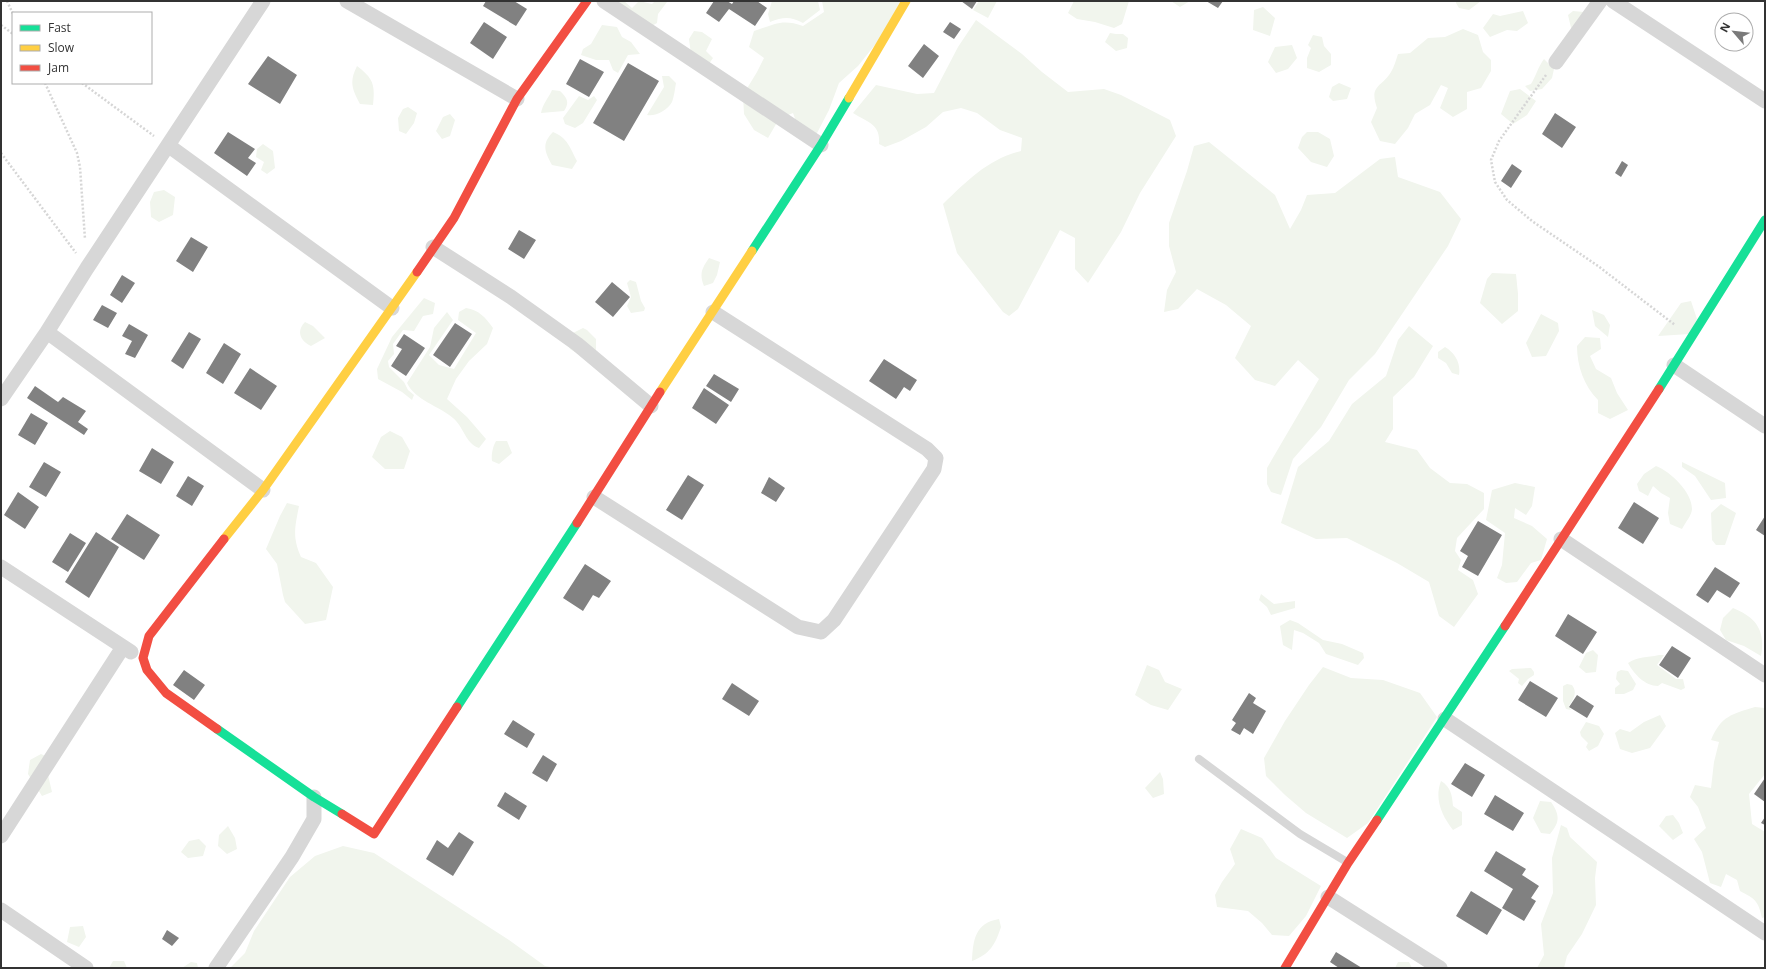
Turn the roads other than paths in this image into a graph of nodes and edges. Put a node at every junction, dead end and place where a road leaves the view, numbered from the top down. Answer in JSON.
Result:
{"nodes":[{"id":1,"x":263,"y":1,"type":"edge"},
{"id":2,"x":347,"y":1,"type":"edge"},
{"id":3,"x":587,"y":1,"type":"edge"},
{"id":4,"x":604,"y":1,"type":"edge"},
{"id":5,"x":906,"y":1,"type":"edge"},
{"id":6,"x":1600,"y":1,"type":"edge"},
{"id":7,"x":1614,"y":1,"type":"edge"},
{"id":8,"x":1556,"y":62,"type":"road end"},
{"id":9,"x":517,"y":99,"type":"junction"},
{"id":10,"x":1765,"y":101,"type":"edge"},
{"id":11,"x":821,"y":145,"type":"junction"},
{"id":12,"x":168,"y":146,"type":"junction"},
{"id":13,"x":1765,"y":220,"type":"edge"},
{"id":14,"x":433,"y":247,"type":"junction"},
{"id":15,"x":392,"y":308,"type":"junction"},
{"id":16,"x":713,"y":312,"type":"junction"},
{"id":17,"x":47,"y":332,"type":"junction"},
{"id":18,"x":1674,"y":365,"type":"junction"},
{"id":19,"x":1,"y":399,"type":"edge"},
{"id":20,"x":651,"y":406,"type":"junction"},
{"id":21,"x":1765,"y":426,"type":"edge"},
{"id":22,"x":263,"y":490,"type":"junction"},
{"id":23,"x":594,"y":497,"type":"junction"},
{"id":24,"x":1561,"y":539,"type":"junction"},
{"id":25,"x":1,"y":567,"type":"edge"},
{"id":26,"x":124,"y":648,"type":"junction"},
{"id":27,"x":143,"y":660,"type":"junction"},
{"id":28,"x":1765,"y":675,"type":"edge"},
{"id":29,"x":1445,"y":719,"type":"junction"},
{"id":30,"x":1199,"y":759,"type":"dead end"},
{"id":31,"x":314,"y":797,"type":"junction"},
{"id":32,"x":1,"y":836,"type":"edge"},
{"id":33,"x":1348,"y":863,"type":"junction"},
{"id":34,"x":1328,"y":897,"type":"junction"},
{"id":35,"x":1,"y":910,"type":"edge"},
{"id":36,"x":1765,"y":933,"type":"edge"},
{"id":37,"x":86,"y":968,"type":"edge"},
{"id":38,"x":216,"y":968,"type":"edge"},
{"id":39,"x":1285,"y":968,"type":"edge"},
{"id":40,"x":1440,"y":968,"type":"edge"}],
"edges":[{"from":1,"to":12,"type":"street"},
{"from":2,"to":9,"type":"street"},
{"from":3,"to":9,"type":"street"},
{"from":4,"to":11,"type":"street"},
{"from":5,"to":11,"type":"street"},
{"from":6,"to":8,"type":"street"},
{"from":7,"to":10,"type":"street"},
{"from":9,"to":14,"type":"street"},
{"from":11,"to":16,"type":"street"},
{"from":12,"to":15,"type":"street"},
{"from":12,"to":17,"type":"street"},
{"from":13,"to":18,"type":"street"},
{"from":14,"to":15,"type":"street"},
{"from":14,"to":20,"type":"street"},
{"from":15,"to":22,"type":"street"},
{"from":16,"to":20,"type":"street"},
{"from":16,"to":23,"type":"street"},
{"from":17,"to":19,"type":"street"},
{"from":17,"to":22,"type":"street"},
{"from":18,"to":21,"type":"street"},
{"from":18,"to":24,"type":"street"},
{"from":20,"to":23,"type":"street"},
{"from":22,"to":27,"type":"street"},
{"from":23,"to":31,"type":"street"},
{"from":24,"to":28,"type":"street"},
{"from":24,"to":29,"type":"street"},
{"from":25,"to":26,"type":"street"},
{"from":26,"to":27,"type":"street"},
{"from":26,"to":32,"type":"street"},
{"from":27,"to":31,"type":"street"},
{"from":29,"to":33,"type":"street"},
{"from":29,"to":36,"type":"street"},
{"from":30,"to":33,"type":"lane"},
{"from":31,"to":38,"type":"street"},
{"from":33,"to":34,"type":"street"},
{"from":34,"to":39,"type":"street"},
{"from":34,"to":40,"type":"street"},
{"from":35,"to":37,"type":"street"}]}
